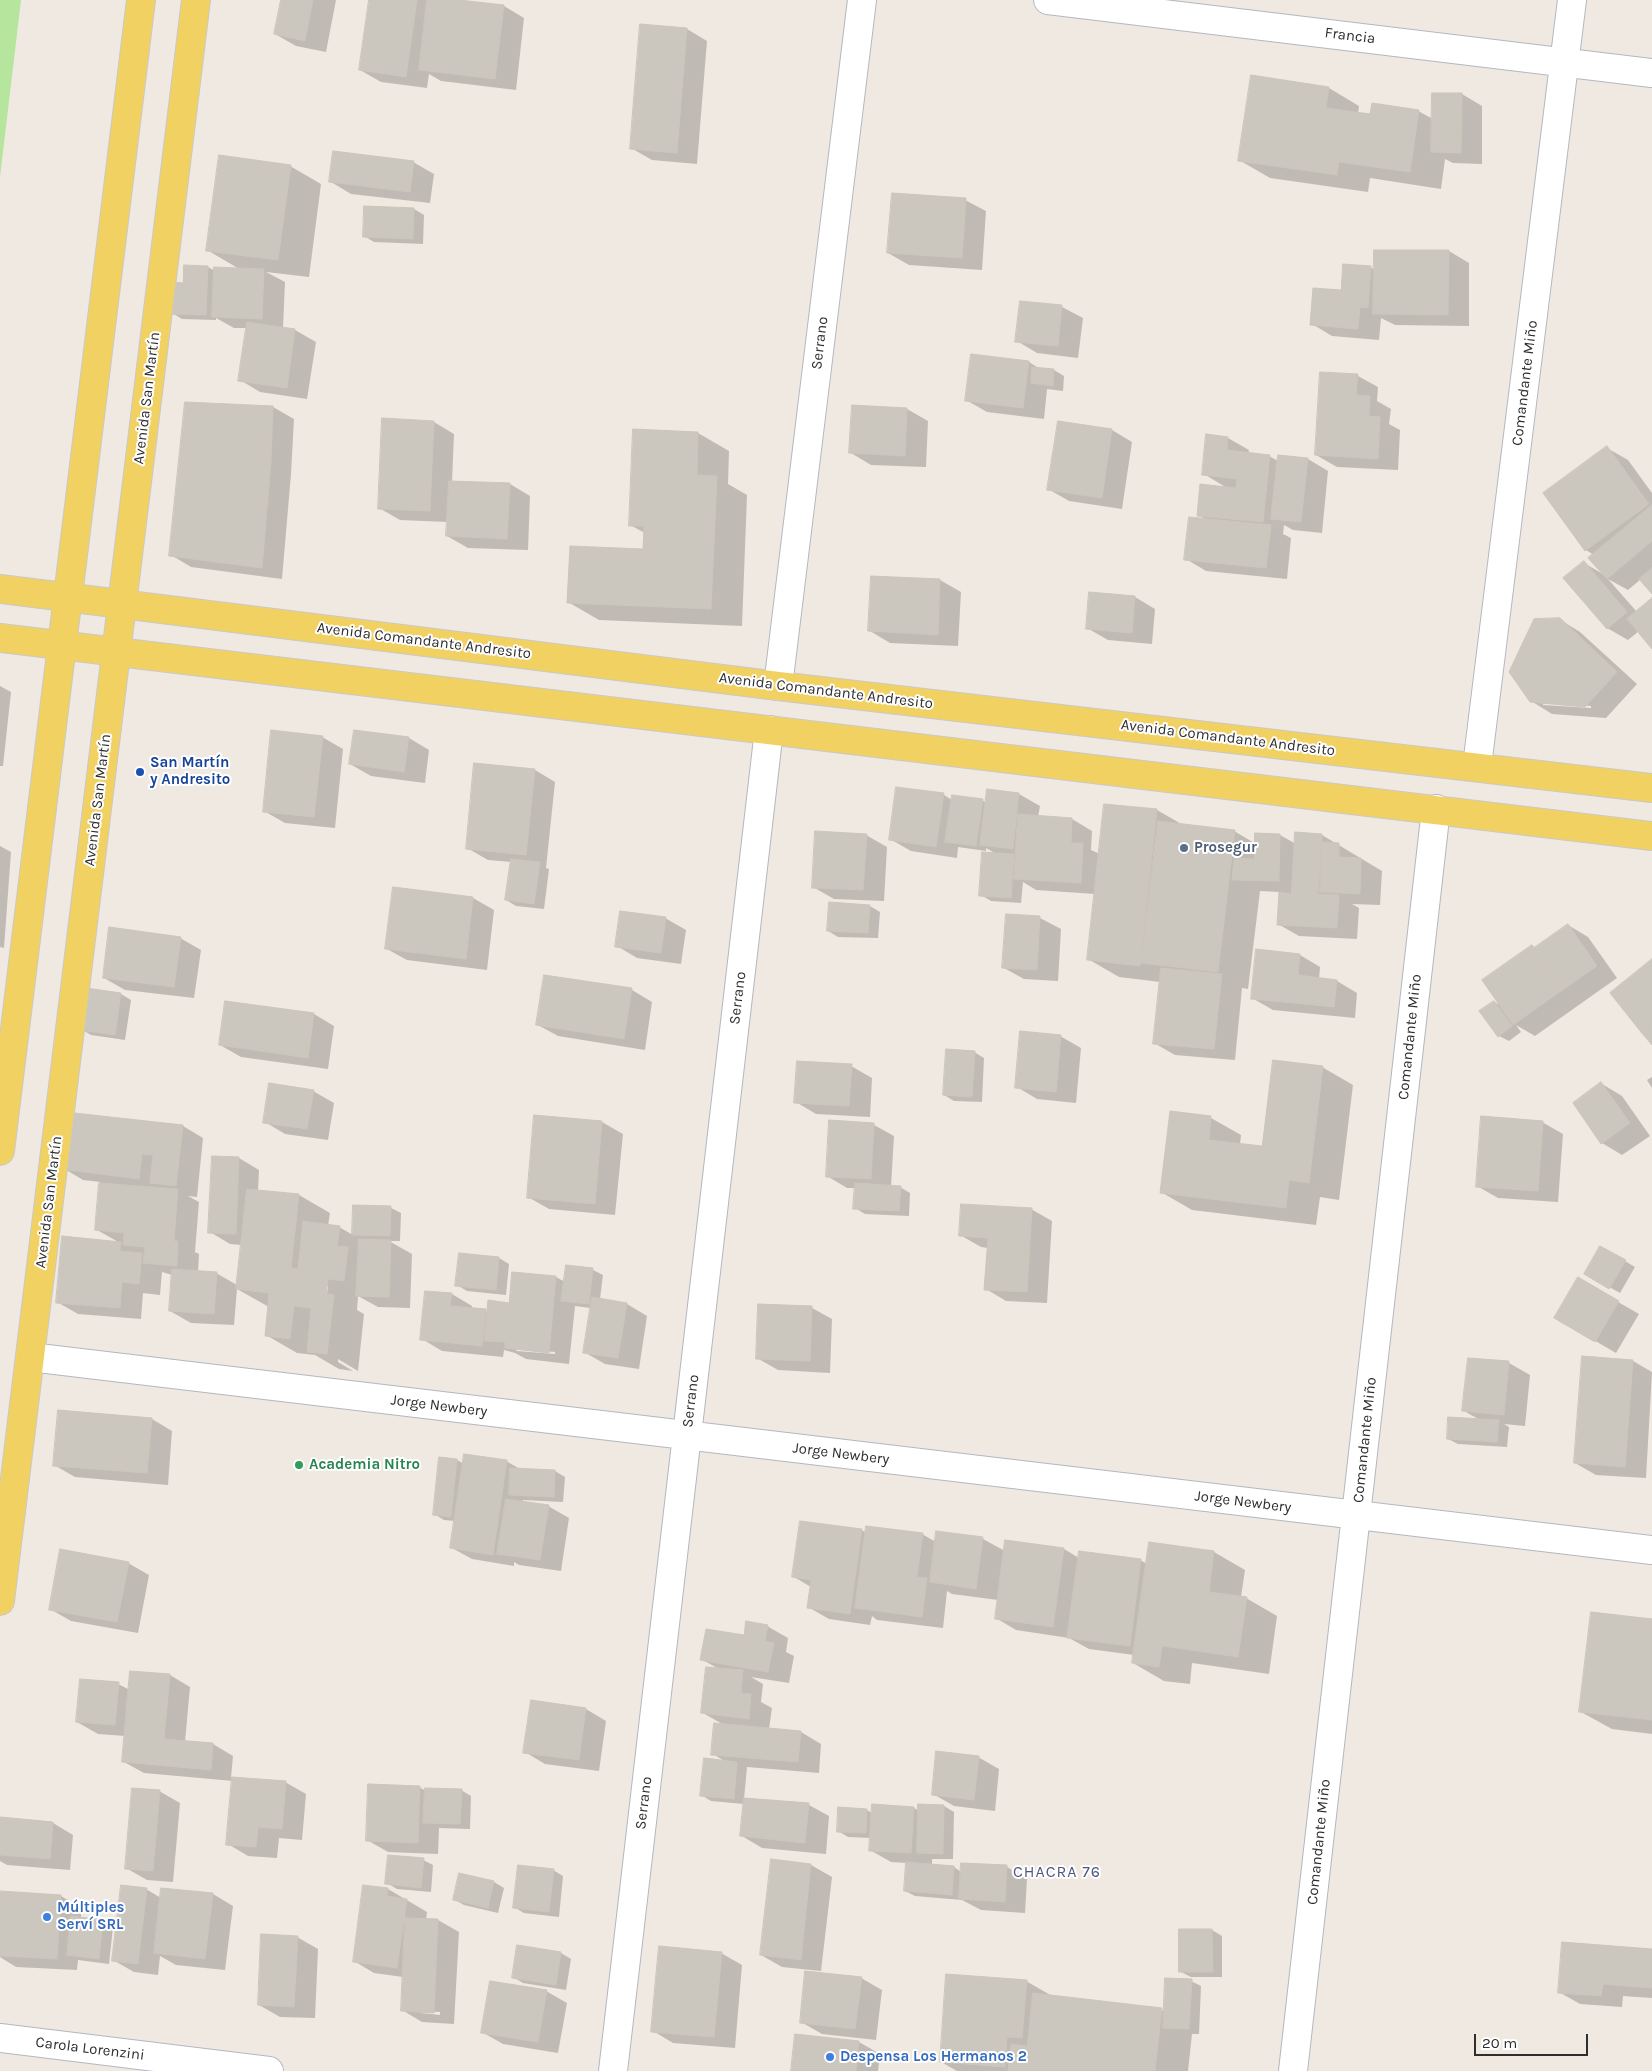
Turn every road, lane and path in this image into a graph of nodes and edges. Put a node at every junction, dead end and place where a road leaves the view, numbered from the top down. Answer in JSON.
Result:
{"nodes":[{"id":1,"x":141,"y":0,"type":"edge"},
{"id":2,"x":196,"y":0,"type":"edge"},
{"id":3,"x":862,"y":0,"type":"edge"},
{"id":4,"x":1048,"y":0,"type":"edge"},
{"id":5,"x":1572,"y":0,"type":"edge"},
{"id":6,"x":1565,"y":62,"type":"junction"},
{"id":7,"x":1652,"y":73,"type":"edge"},
{"id":8,"x":0,"y":589,"type":"edge"},
{"id":9,"x":68,"y":597,"type":"junction"},
{"id":10,"x":122,"y":603,"type":"junction"},
{"id":11,"x":0,"y":638,"type":"edge"},
{"id":12,"x":62,"y":645,"type":"junction"},
{"id":13,"x":116,"y":652,"type":"junction"},
{"id":14,"x":778,"y":686,"type":"junction"},
{"id":15,"x":769,"y":730,"type":"junction"},
{"id":16,"x":1477,"y":766,"type":"junction"},
{"id":17,"x":1652,"y":788,"type":"edge"},
{"id":18,"x":1436,"y":809,"type":"junction"},
{"id":19,"x":1652,"y":836,"type":"edge"},
{"id":20,"x":0,"y":1151,"type":"edge"},
{"id":21,"x":30,"y":1357,"type":"junction"},
{"id":22,"x":687,"y":1436,"type":"junction"},
{"id":23,"x":1356,"y":1515,"type":"junction"},
{"id":24,"x":1652,"y":1550,"type":"edge"},
{"id":25,"x":0,"y":1601,"type":"edge"},
{"id":26,"x":0,"y":2038,"type":"edge"},
{"id":27,"x":269,"y":2071,"type":"edge"},
{"id":28,"x":613,"y":2071,"type":"edge"},
{"id":29,"x":1293,"y":2071,"type":"edge"}],
"edges":[{"from":1,"to":9,"type":"main road"},
{"from":2,"to":10,"type":"main road","name":"Avenida San Martín"},
{"from":3,"to":14,"type":"street","name":"Serrano"},
{"from":4,"to":6,"type":"street","name":"Francia"},
{"from":5,"to":6,"type":"street","name":"Comandante Miño"},
{"from":6,"to":7,"type":"street","name":"Francia"},
{"from":6,"to":16,"type":"street","name":"Comandante Miño"},
{"from":8,"to":9,"type":"main road","name":"Avenida Comandante Andresito"},
{"from":9,"to":10,"type":"main road","name":"Avenida Comandante Andresito"},
{"from":9,"to":12,"type":"main road"},
{"from":10,"to":13,"type":"main road","name":"Avenida San Martín"},
{"from":10,"to":14,"type":"main road","name":"Avenida Comandante Andresito"},
{"from":11,"to":12,"type":"main road"},
{"from":12,"to":13,"type":"main road"},
{"from":12,"to":20,"type":"main road"},
{"from":13,"to":15,"type":"main road"},
{"from":13,"to":21,"type":"main road","name":"Avenida San Martín"},
{"from":14,"to":16,"type":"main road","name":"Avenida Comandante Andresito"},
{"from":15,"to":18,"type":"main road"},
{"from":15,"to":22,"type":"street","name":"Serrano"},
{"from":16,"to":17,"type":"main road","name":"Avenida Comandante Andresito"},
{"from":18,"to":19,"type":"main road"},
{"from":18,"to":23,"type":"street","name":"Comandante Miño"},
{"from":21,"to":22,"type":"street","name":"Jorge Newbery"},
{"from":21,"to":25,"type":"main road","name":"Avenida San Martín"},
{"from":22,"to":23,"type":"street","name":"Jorge Newbery"},
{"from":22,"to":28,"type":"street","name":"Serrano"},
{"from":23,"to":24,"type":"street","name":"Jorge Newbery"},
{"from":23,"to":29,"type":"street","name":"Comandante Miño"},
{"from":26,"to":27,"type":"street","name":"Carola Lorenzini"}]}
